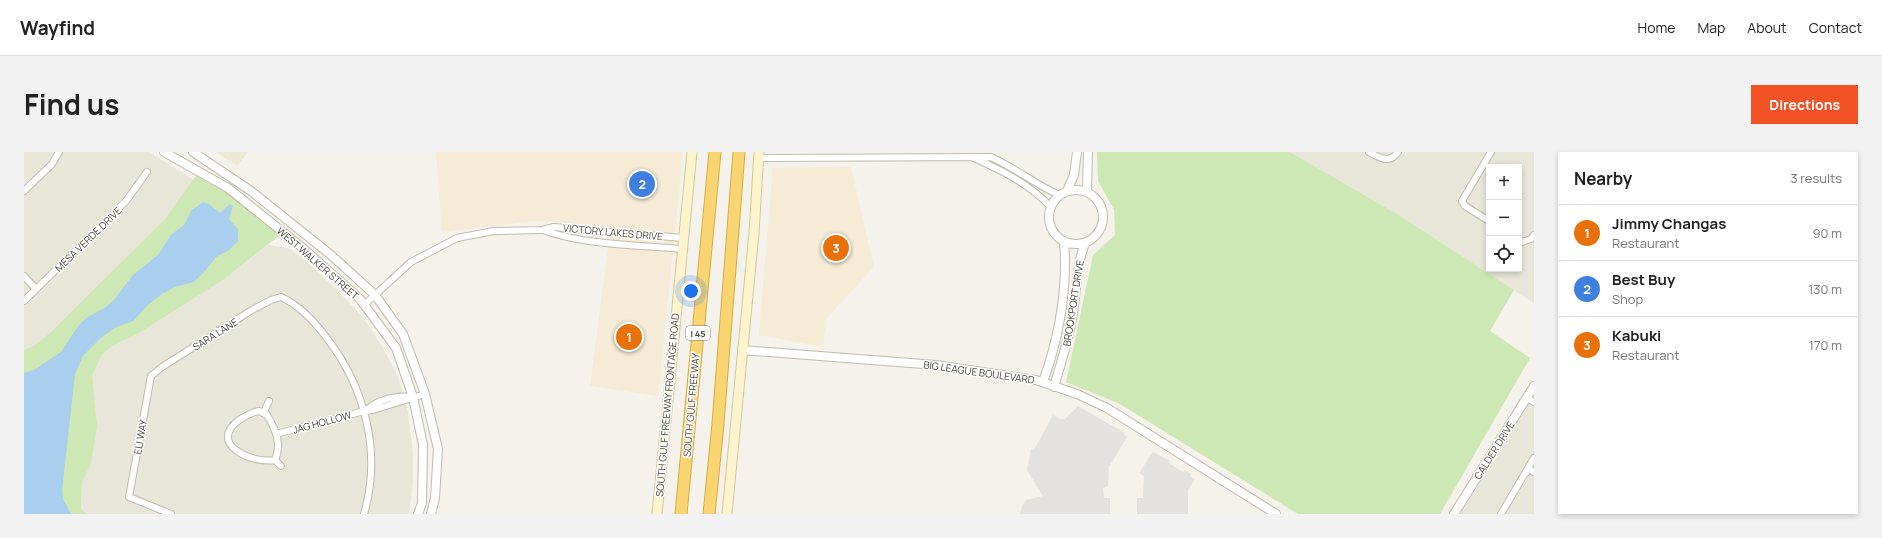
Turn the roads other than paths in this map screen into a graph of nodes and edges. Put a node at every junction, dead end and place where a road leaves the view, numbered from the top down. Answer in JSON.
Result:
{"nodes":[{"id":1,"x":59,"y":152,"type":"edge"},
{"id":2,"x":164,"y":152,"type":"edge"},
{"id":3,"x":193,"y":152,"type":"edge"},
{"id":4,"x":692,"y":152,"type":"edge"},
{"id":5,"x":715,"y":152,"type":"edge"},
{"id":6,"x":739,"y":152,"type":"edge"},
{"id":7,"x":1077,"y":152,"type":"edge"},
{"id":8,"x":1088,"y":152,"type":"edge"},
{"id":9,"x":1369,"y":152,"type":"edge"},
{"id":10,"x":1398,"y":152,"type":"edge"},
{"id":11,"x":1491,"y":152,"type":"edge"},
{"id":12,"x":758,"y":155,"type":"edge"},
{"id":13,"x":971,"y":156,"type":"junction"},
{"id":14,"x":147,"y":172,"type":"dead end"},
{"id":15,"x":24,"y":191,"type":"edge"},
{"id":16,"x":1067,"y":191,"type":"junction"},
{"id":17,"x":1087,"y":192,"type":"junction"},
{"id":18,"x":1059,"y":195,"type":"junction"},
{"id":19,"x":1051,"y":207,"type":"junction"},
{"id":20,"x":1486,"y":219,"type":"edge"},
{"id":21,"x":542,"y":230,"type":"junction"},
{"id":22,"x":1534,"y":235,"type":"edge"},
{"id":23,"x":683,"y":238,"type":"junction"},
{"id":24,"x":1064,"y":241,"type":"junction"},
{"id":25,"x":1522,"y":241,"type":"edge"},
{"id":26,"x":1085,"y":243,"type":"junction"},
{"id":27,"x":682,"y":249,"type":"junction"},
{"id":28,"x":24,"y":276,"type":"edge"},
{"id":29,"x":36,"y":289,"type":"junction"},
{"id":30,"x":375,"y":295,"type":"junction"},
{"id":31,"x":24,"y":301,"type":"edge"},
{"id":32,"x":364,"y":305,"type":"junction"},
{"id":33,"x":742,"y":350,"type":"junction"},
{"id":34,"x":151,"y":376,"type":"joint"},
{"id":35,"x":1043,"y":382,"type":"junction"},
{"id":36,"x":1534,"y":386,"type":"edge"},
{"id":37,"x":1054,"y":387,"type":"junction"},
{"id":38,"x":425,"y":394,"type":"junction"},
{"id":39,"x":413,"y":397,"type":"junction"},
{"id":40,"x":1530,"y":400,"type":"edge"},
{"id":41,"x":269,"y":401,"type":"dead end"},
{"id":42,"x":365,"y":410,"type":"junction"},
{"id":43,"x":264,"y":412,"type":"junction"},
{"id":44,"x":276,"y":434,"type":"junction"},
{"id":45,"x":1534,"y":458,"type":"edge"},
{"id":46,"x":275,"y":460,"type":"junction"},
{"id":47,"x":281,"y":466,"type":"dead end"},
{"id":48,"x":1534,"y":472,"type":"edge"},
{"id":49,"x":1524,"y":476,"type":"junction"},
{"id":50,"x":171,"y":514,"type":"edge"},
{"id":51,"x":364,"y":514,"type":"edge"},
{"id":52,"x":418,"y":514,"type":"edge"},
{"id":53,"x":431,"y":514,"type":"edge"},
{"id":54,"x":657,"y":514,"type":"edge"},
{"id":55,"x":681,"y":514,"type":"edge"},
{"id":56,"x":709,"y":514,"type":"edge"},
{"id":57,"x":727,"y":514,"type":"edge"},
{"id":58,"x":1276,"y":514,"type":"edge"},
{"id":59,"x":1454,"y":514,"type":"edge"},
{"id":60,"x":1501,"y":514,"type":"edge"}],
"edges":[{"from":1,"to":15,"type":"street"},
{"from":2,"to":32,"type":"street","name":"WEST WALKER STREET"},
{"from":3,"to":30,"type":"street","name":"WEST WALKER STREET"},
{"from":4,"to":23,"type":"main road","name":"SOUTH GULF FREEWAY FRONTAGE ROAD"},
{"from":5,"to":55,"type":"highway","name":"SOUTH GULF FREEWAY","number":"I 45"},
{"from":6,"to":56,"type":"highway","number":"I 45"},
{"from":7,"to":16,"type":"street"},
{"from":8,"to":17,"type":"street"},
{"from":9,"to":10,"type":"street"},
{"from":11,"to":20,"type":"street"},
{"from":12,"to":13,"type":"street"},
{"from":12,"to":33,"type":"main road"},
{"from":13,"to":18,"type":"street"},
{"from":13,"to":19,"type":"street"},
{"from":14,"to":29,"type":"street","name":"MESA VERDE DRIVE"},
{"from":16,"to":17,"type":"street"},
{"from":16,"to":18,"type":"street"},
{"from":17,"to":26,"type":"street"},
{"from":18,"to":19,"type":"street"},
{"from":19,"to":24,"type":"street"},
{"from":21,"to":23,"type":"street","name":"VICTORY LAKES DRIVE"},
{"from":21,"to":27,"type":"street","name":"VICTORY LAKES DRIVE"},
{"from":21,"to":30,"type":"street","name":"VICTORY LAKES DRIVE"},
{"from":22,"to":25,"type":"street"},
{"from":23,"to":27,"type":"main road","name":"SOUTH GULF FREEWAY FRONTAGE ROAD"},
{"from":24,"to":26,"type":"street","name":"BROOKPORT DRIVE"},
{"from":24,"to":35,"type":"street","name":"BROOKPORT DRIVE"},
{"from":26,"to":37,"type":"street","name":"BROOKPORT DRIVE"},
{"from":27,"to":54,"type":"main road","name":"SOUTH GULF FREEWAY FRONTAGE ROAD"},
{"from":28,"to":29,"type":"street"},
{"from":29,"to":31,"type":"street","name":"MESA VERDE DRIVE"},
{"from":30,"to":32,"type":"street","name":"VICTORY LAKES DRIVE"},
{"from":30,"to":38,"type":"street","name":"WEST WALKER STREET"},
{"from":32,"to":39,"type":"street","name":"WEST WALKER STREET"},
{"from":33,"to":35,"type":"street","name":"BIG LEAGUE BOULEVARD"},
{"from":33,"to":57,"type":"main road"},
{"from":34,"to":42,"type":"street","name":"SARA LANE"},
{"from":34,"to":50,"type":"street","name":"ELI WAY"},
{"from":35,"to":37,"type":"street","name":"BIG LEAGUE BOULEVARD"},
{"from":36,"to":40,"type":"street","name":"CALDER DRIVE"},
{"from":37,"to":58,"type":"street","name":"BIG LEAGUE BOULEVARD"},
{"from":38,"to":39,"type":"street","name":"JAG HOLLOW"},
{"from":38,"to":53,"type":"street","name":"WEST WALKER STREET"},
{"from":39,"to":42,"type":"street","name":"JAG HOLLOW"},
{"from":39,"to":52,"type":"street","name":"WEST WALKER STREET"},
{"from":40,"to":59,"type":"street","name":"CALDER DRIVE"},
{"from":41,"to":43,"type":"street"},
{"from":42,"to":44,"type":"street","name":"JAG HOLLOW"},
{"from":42,"to":51,"type":"street"},
{"from":43,"to":44,"type":"street"},
{"from":43,"to":46,"type":"street"},
{"from":44,"to":46,"type":"street"},
{"from":45,"to":49,"type":"street"},
{"from":46,"to":47,"type":"street"},
{"from":48,"to":49,"type":"street"},
{"from":49,"to":60,"type":"street"}]}
